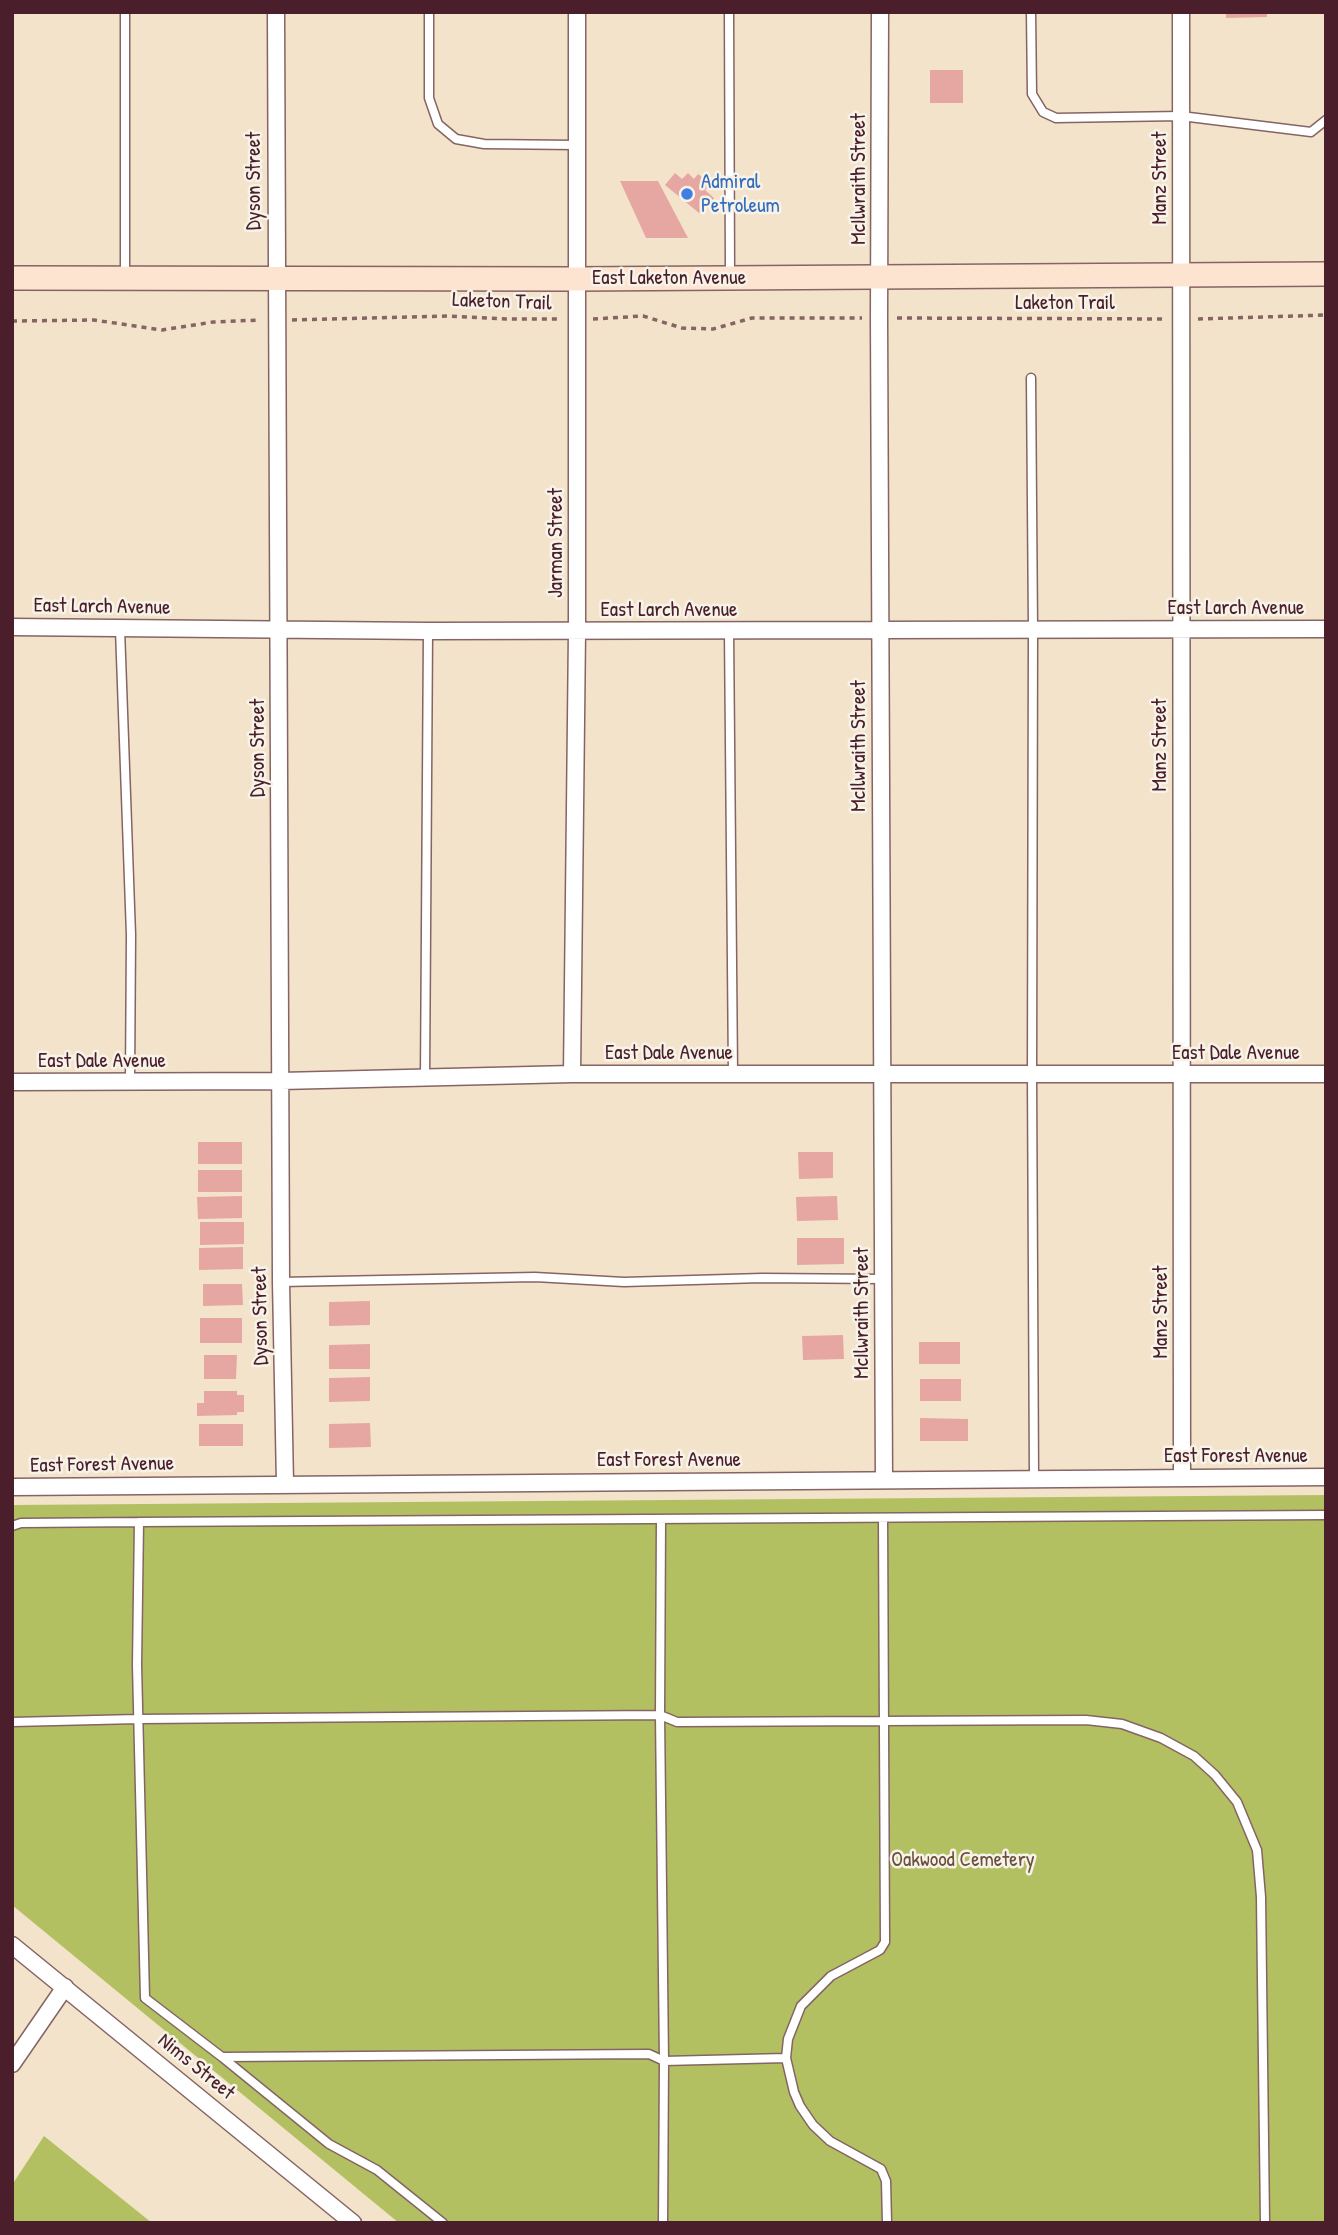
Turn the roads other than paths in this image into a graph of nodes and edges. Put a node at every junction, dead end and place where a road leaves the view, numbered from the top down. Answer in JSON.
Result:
{"nodes":[{"id":1,"x":124,"y":12,"type":"edge"},
{"id":2,"x":276,"y":12,"type":"edge"},
{"id":3,"x":429,"y":12,"type":"edge"},
{"id":4,"x":577,"y":12,"type":"edge"},
{"id":5,"x":729,"y":12,"type":"edge"},
{"id":6,"x":880,"y":12,"type":"edge"},
{"id":7,"x":1031,"y":12,"type":"edge"},
{"id":8,"x":1181,"y":12,"type":"edge"},
{"id":9,"x":1181,"y":116,"type":"junction"},
{"id":10,"x":1326,"y":120,"type":"edge"},
{"id":11,"x":576,"y":145,"type":"junction"},
{"id":12,"x":1326,"y":274,"type":"edge"},
{"id":13,"x":1182,"y":276,"type":"junction"},
{"id":14,"x":880,"y":277,"type":"junction"},
{"id":15,"x":12,"y":278,"type":"edge"},
{"id":16,"x":125,"y":278,"type":"junction"},
{"id":17,"x":276,"y":278,"type":"junction"},
{"id":18,"x":730,"y":278,"type":"junction"},
{"id":19,"x":576,"y":279,"type":"junction"},
{"id":20,"x":1031,"y":378,"type":"dead end"},
{"id":21,"x":12,"y":627,"type":"edge"},
{"id":22,"x":120,"y":629,"type":"junction"},
{"id":23,"x":1326,"y":629,"type":"edge"},
{"id":24,"x":880,"y":630,"type":"junction"},
{"id":25,"x":1034,"y":630,"type":"junction"},
{"id":26,"x":1182,"y":630,"type":"junction"},
{"id":27,"x":278,"y":631,"type":"junction"},
{"id":28,"x":428,"y":631,"type":"junction"},
{"id":29,"x":577,"y":631,"type":"junction"},
{"id":30,"x":729,"y":631,"type":"junction"},
{"id":31,"x":572,"y":1074,"type":"junction"},
{"id":32,"x":733,"y":1074,"type":"junction"},
{"id":33,"x":1326,"y":1074,"type":"edge"},
{"id":34,"x":881,"y":1075,"type":"junction"},
{"id":35,"x":1032,"y":1075,"type":"junction"},
{"id":36,"x":1181,"y":1075,"type":"junction"},
{"id":37,"x":425,"y":1078,"type":"junction"},
{"id":38,"x":281,"y":1081,"type":"junction"},
{"id":39,"x":12,"y":1082,"type":"edge"},
{"id":40,"x":130,"y":1082,"type":"junction"},
{"id":41,"x":883,"y":1279,"type":"junction"},
{"id":42,"x":281,"y":1282,"type":"junction"},
{"id":43,"x":1326,"y":1477,"type":"edge"},
{"id":44,"x":1182,"y":1478,"type":"junction"},
{"id":45,"x":1034,"y":1479,"type":"junction"},
{"id":46,"x":884,"y":1480,"type":"junction"},
{"id":47,"x":285,"y":1484,"type":"junction"},
{"id":48,"x":12,"y":1488,"type":"edge"},
{"id":49,"x":1326,"y":1514,"type":"edge"},
{"id":50,"x":883,"y":1518,"type":"junction"},
{"id":51,"x":661,"y":1520,"type":"junction"},
{"id":52,"x":139,"y":1522,"type":"junction"},
{"id":53,"x":12,"y":1526,"type":"edge"},
{"id":54,"x":660,"y":1715,"type":"junction"},
{"id":55,"x":138,"y":1719,"type":"junction"},
{"id":56,"x":885,"y":1720,"type":"junction"},
{"id":57,"x":12,"y":1722,"type":"edge"},
{"id":58,"x":12,"y":1945,"type":"edge"},
{"id":59,"x":65,"y":1987,"type":"junction"},
{"id":60,"x":222,"y":2057,"type":"junction"},
{"id":61,"x":786,"y":2058,"type":"junction"},
{"id":62,"x":664,"y":2060,"type":"junction"},
{"id":63,"x":12,"y":2064,"type":"edge"},
{"id":64,"x":353,"y":2223,"type":"edge"},
{"id":65,"x":443,"y":2223,"type":"edge"},
{"id":66,"x":663,"y":2223,"type":"edge"},
{"id":67,"x":887,"y":2223,"type":"edge"},
{"id":68,"x":1265,"y":2223,"type":"edge"}],
"edges":[{"from":1,"to":16,"type":"lane"},
{"from":2,"to":17,"type":"street","name":"Dyson Street"},
{"from":3,"to":11,"type":"lane"},
{"from":4,"to":11,"type":"street","name":"Jarman Street"},
{"from":5,"to":18,"type":"lane"},
{"from":6,"to":14,"type":"street","name":"McIlwraith Street"},
{"from":7,"to":9,"type":"lane"},
{"from":8,"to":9,"type":"street","name":"Manz Street"},
{"from":9,"to":10,"type":"lane"},
{"from":9,"to":13,"type":"street","name":"Manz Street"},
{"from":11,"to":19,"type":"street","name":"Jarman Street"},
{"from":12,"to":13,"type":"main road","name":"East Laketon Avenue"},
{"from":13,"to":14,"type":"main road","name":"East Laketon Avenue"},
{"from":13,"to":26,"type":"street","name":"Manz Street"},
{"from":14,"to":18,"type":"main road","name":"East Laketon Avenue"},
{"from":14,"to":24,"type":"street","name":"McIlwraith Street"},
{"from":15,"to":16,"type":"main road","name":"East Laketon Avenue"},
{"from":16,"to":17,"type":"main road","name":"East Laketon Avenue"},
{"from":17,"to":19,"type":"main road","name":"East Laketon Avenue"},
{"from":17,"to":27,"type":"street","name":"Dyson Street"},
{"from":18,"to":19,"type":"main road","name":"East Laketon Avenue"},
{"from":19,"to":29,"type":"street","name":"Jarman Street"},
{"from":20,"to":25,"type":"lane"},
{"from":21,"to":22,"type":"street","name":"East Larch Avenue"},
{"from":22,"to":27,"type":"street","name":"East Larch Avenue"},
{"from":22,"to":40,"type":"lane"},
{"from":23,"to":26,"type":"street","name":"East Larch Avenue"},
{"from":24,"to":25,"type":"street","name":"East Larch Avenue"},
{"from":24,"to":30,"type":"street","name":"East Larch Avenue"},
{"from":24,"to":34,"type":"street","name":"McIlwraith Street"},
{"from":25,"to":26,"type":"street","name":"East Larch Avenue"},
{"from":25,"to":35,"type":"lane"},
{"from":26,"to":36,"type":"street","name":"Manz Street"},
{"from":27,"to":28,"type":"street","name":"East Larch Avenue"},
{"from":27,"to":38,"type":"street","name":"Dyson Street"},
{"from":28,"to":29,"type":"street","name":"East Larch Avenue"},
{"from":28,"to":37,"type":"lane"},
{"from":29,"to":30,"type":"street","name":"East Larch Avenue"},
{"from":29,"to":31,"type":"street","name":"Jarman Street"},
{"from":30,"to":32,"type":"lane"},
{"from":31,"to":32,"type":"street","name":"East Dale Avenue"},
{"from":31,"to":37,"type":"street","name":"East Dale Avenue"},
{"from":32,"to":34,"type":"street","name":"East Dale Avenue"},
{"from":33,"to":36,"type":"street","name":"East Dale Avenue"},
{"from":34,"to":35,"type":"street","name":"East Dale Avenue"},
{"from":34,"to":41,"type":"street","name":"McIlwraith Street"},
{"from":35,"to":36,"type":"street","name":"East Dale Avenue"},
{"from":35,"to":45,"type":"lane"},
{"from":36,"to":44,"type":"street","name":"Manz Street"},
{"from":37,"to":38,"type":"street","name":"East Dale Avenue"},
{"from":38,"to":40,"type":"street","name":"East Dale Avenue"},
{"from":38,"to":42,"type":"street","name":"Dyson Street"},
{"from":39,"to":40,"type":"street","name":"East Dale Avenue"},
{"from":41,"to":42,"type":"lane"},
{"from":41,"to":46,"type":"street","name":"McIlwraith Street"},
{"from":42,"to":47,"type":"street","name":"Dyson Street"},
{"from":43,"to":44,"type":"street","name":"East Forest Avenue"},
{"from":44,"to":45,"type":"street","name":"East Forest Avenue"},
{"from":45,"to":46,"type":"street","name":"East Forest Avenue"},
{"from":46,"to":47,"type":"street","name":"East Forest Avenue"},
{"from":47,"to":48,"type":"street","name":"East Forest Avenue"},
{"from":49,"to":50,"type":"lane"},
{"from":50,"to":51,"type":"lane"},
{"from":50,"to":56,"type":"lane"},
{"from":51,"to":52,"type":"lane"},
{"from":51,"to":54,"type":"lane"},
{"from":52,"to":53,"type":"lane"},
{"from":52,"to":55,"type":"lane"},
{"from":54,"to":55,"type":"lane"},
{"from":54,"to":56,"type":"lane"},
{"from":54,"to":62,"type":"lane"},
{"from":55,"to":57,"type":"lane"},
{"from":55,"to":60,"type":"lane"},
{"from":56,"to":61,"type":"lane"},
{"from":56,"to":68,"type":"lane"},
{"from":58,"to":59,"type":"street","name":"Nims Street"},
{"from":59,"to":63,"type":"street"},
{"from":59,"to":64,"type":"street","name":"Nims Street"},
{"from":60,"to":62,"type":"lane"},
{"from":60,"to":65,"type":"lane"},
{"from":61,"to":62,"type":"lane"},
{"from":61,"to":67,"type":"lane"},
{"from":62,"to":66,"type":"lane"}]}
